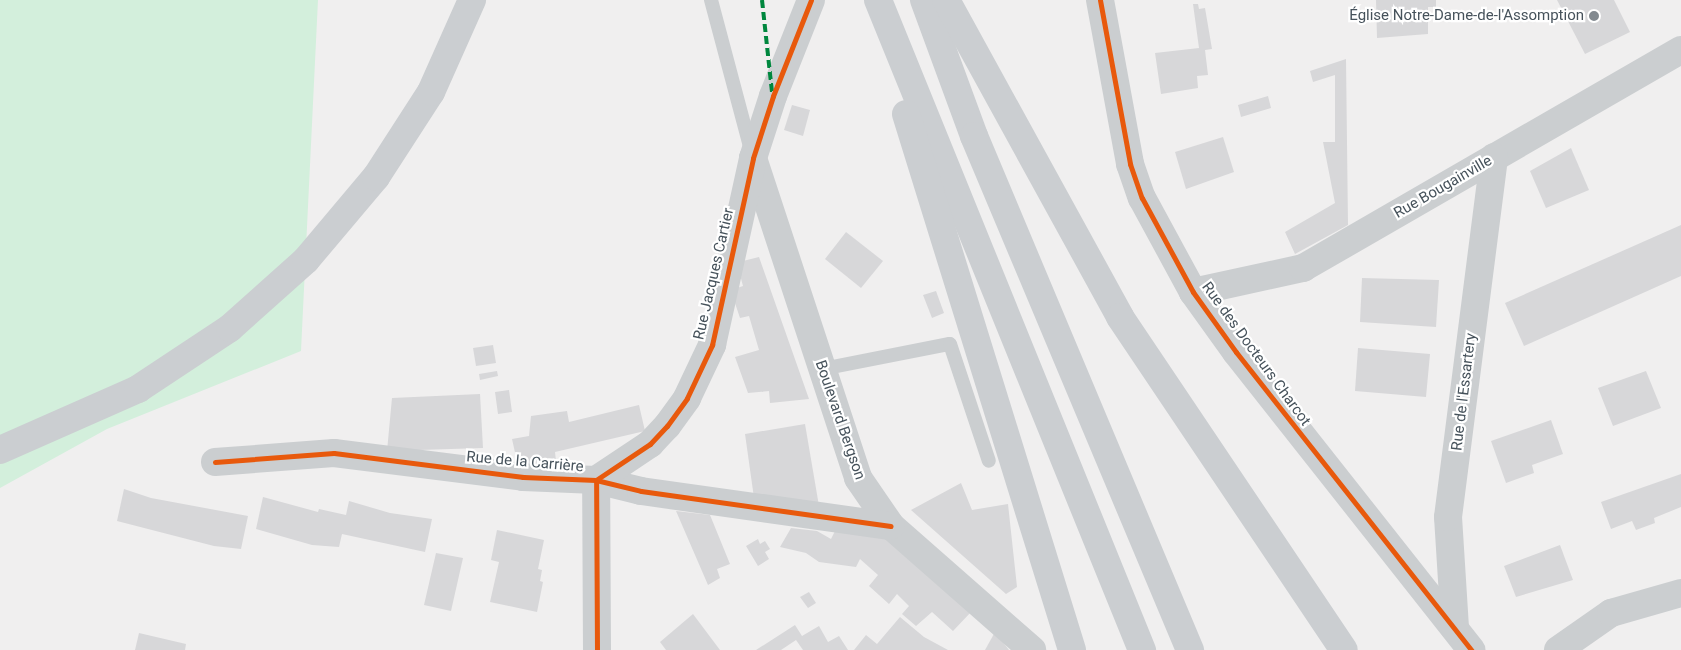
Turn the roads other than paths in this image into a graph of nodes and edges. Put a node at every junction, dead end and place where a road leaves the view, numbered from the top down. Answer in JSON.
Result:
{"nodes":[{"id":1,"x":472,"y":0,"type":"edge"},
{"id":2,"x":711,"y":0,"type":"edge"},
{"id":3,"x":811,"y":0,"type":"edge"},
{"id":4,"x":870,"y":0,"type":"edge"},
{"id":5,"x":878,"y":0,"type":"edge"},
{"id":6,"x":924,"y":0,"type":"edge"},
{"id":7,"x":946,"y":0,"type":"edge"},
{"id":8,"x":1100,"y":0,"type":"edge"},
{"id":9,"x":1681,"y":50,"type":"edge"},
{"id":10,"x":1494,"y":157,"type":"junction"},
{"id":11,"x":753,"y":158,"type":"junction"},
{"id":12,"x":1193,"y":292,"type":"junction"},
{"id":13,"x":822,"y":369,"type":"junction"},
{"id":14,"x":0,"y":450,"type":"edge"},
{"id":15,"x":989,"y":461,"type":"dead end"},
{"id":16,"x":215,"y":462,"type":"dead end"},
{"id":17,"x":596,"y":480,"type":"junction"},
{"id":18,"x":891,"y":526,"type":"junction"},
{"id":19,"x":1681,"y":593,"type":"edge"},
{"id":20,"x":1455,"y":628,"type":"junction"},
{"id":21,"x":1028,"y":647,"type":"edge"},
{"id":22,"x":1560,"y":649,"type":"edge"},
{"id":23,"x":597,"y":650,"type":"edge"},
{"id":24,"x":1072,"y":650,"type":"edge"},
{"id":25,"x":1142,"y":650,"type":"edge"},
{"id":26,"x":1190,"y":650,"type":"edge"},
{"id":27,"x":1344,"y":650,"type":"edge"},
{"id":28,"x":1471,"y":650,"type":"edge"}],
"edges":[{"from":1,"to":14,"type":"main road"},
{"from":2,"to":11,"type":"lane"},
{"from":3,"to":11,"type":"street","name":"Rue Jacques Cartier"},
{"from":4,"to":24,"type":"main road"},
{"from":5,"to":25,"type":"main road"},
{"from":6,"to":26,"type":"main road"},
{"from":7,"to":27,"type":"main road"},
{"from":8,"to":12,"type":"street","name":"Rue des Docteurs Charcot"},
{"from":9,"to":10,"type":"street","name":"Rue Bougainville"},
{"from":10,"to":12,"type":"street","name":"Rue Bougainville"},
{"from":10,"to":20,"type":"street","name":"Rue de l'Essartery"},
{"from":11,"to":13,"type":"street","name":"Boulevard Bergson"},
{"from":11,"to":17,"type":"street","name":"Rue Jacques Cartier"},
{"from":12,"to":20,"type":"street","name":"Rue des Docteurs Charcot"},
{"from":13,"to":15,"type":"lane"},
{"from":13,"to":18,"type":"street","name":"Boulevard Bergson"},
{"from":16,"to":17,"type":"street","name":"Rue de la Carrière"},
{"from":17,"to":18,"type":"street","name":"Rue de la Carrière"},
{"from":17,"to":23,"type":"street"},
{"from":18,"to":21,"type":"street","name":"Boulevard Bergson"},
{"from":19,"to":22,"type":"street"},
{"from":20,"to":28,"type":"street","name":"Rue des Docteurs Charcot"}]}
